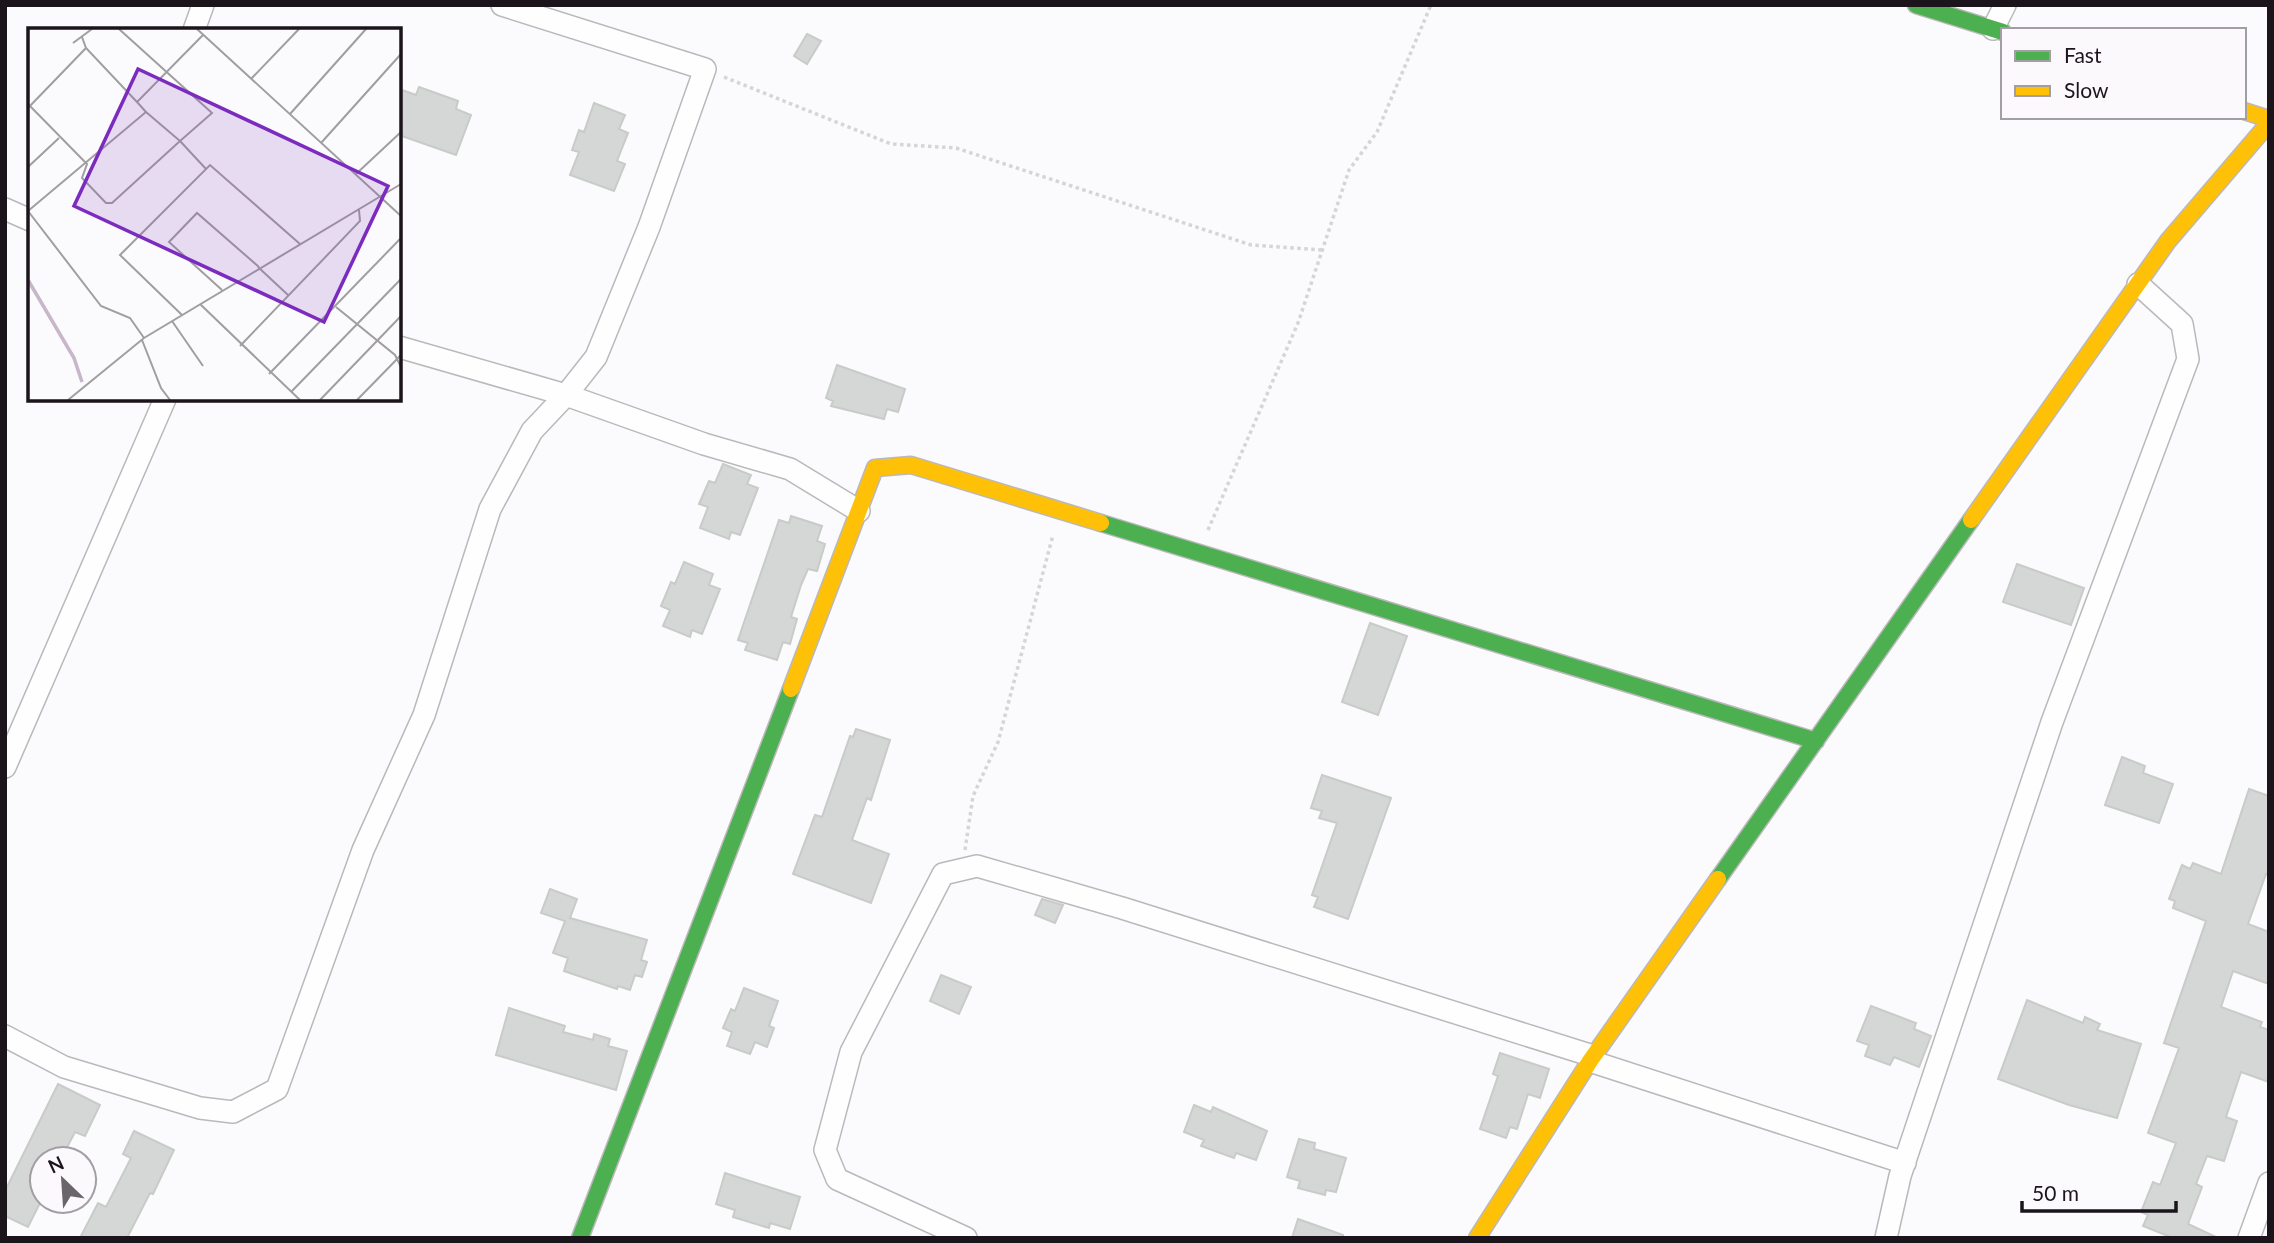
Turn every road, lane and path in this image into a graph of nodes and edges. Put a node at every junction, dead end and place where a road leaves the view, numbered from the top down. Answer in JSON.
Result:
{"nodes":[{"id":1,"x":203,"y":5,"type":"edge"},
{"id":2,"x":502,"y":5,"type":"edge"},
{"id":3,"x":1431,"y":5,"type":"edge"},
{"id":4,"x":1916,"y":5,"type":"edge"},
{"id":5,"x":2005,"y":5,"type":"edge"},
{"id":6,"x":195,"y":28,"type":"edge"},
{"id":7,"x":1998,"y":31,"type":"edge"},
{"id":8,"x":705,"y":69,"type":"junction"},
{"id":9,"x":2246,"y":112,"type":"edge"},
{"id":10,"x":2269,"y":121,"type":"edge"},
{"id":11,"x":5,"y":209,"type":"edge"},
{"id":12,"x":28,"y":219,"type":"edge"},
{"id":13,"x":1323,"y":250,"type":"junction"},
{"id":14,"x":2138,"y":284,"type":"junction"},
{"id":15,"x":401,"y":348,"type":"edge"},
{"id":16,"x":566,"y":394,"type":"junction"},
{"id":17,"x":163,"y":401,"type":"edge"},
{"id":18,"x":859,"y":511,"type":"junction"},
{"id":19,"x":1059,"y":512,"type":"junction"},
{"id":20,"x":1198,"y":555,"type":"junction"},
{"id":21,"x":1816,"y":741,"type":"junction"},
{"id":22,"x":5,"y":766,"type":"edge"},
{"id":23,"x":962,"y":870,"type":"junction"},
{"id":24,"x":5,"y":1036,"type":"edge"},
{"id":25,"x":1592,"y":1059,"type":"junction"},
{"id":26,"x":1905,"y":1163,"type":"junction"},
{"id":27,"x":2269,"y":1183,"type":"edge"},
{"id":28,"x":580,"y":1238,"type":"edge"},
{"id":29,"x":966,"y":1238,"type":"edge"},
{"id":30,"x":1477,"y":1238,"type":"edge"},
{"id":31,"x":1886,"y":1238,"type":"edge"},
{"id":32,"x":2249,"y":1238,"type":"edge"}],
"edges":[{"from":1,"to":6,"type":"street"},
{"from":2,"to":8,"type":"street"},
{"from":3,"to":13,"type":"path"},
{"from":4,"to":7,"type":"street"},
{"from":5,"to":7,"type":"street"},
{"from":8,"to":13,"type":"path"},
{"from":8,"to":16,"type":"street"},
{"from":9,"to":10,"type":"street"},
{"from":10,"to":14,"type":"street"},
{"from":11,"to":12,"type":"street"},
{"from":13,"to":20,"type":"path"},
{"from":14,"to":21,"type":"street"},
{"from":14,"to":26,"type":"street"},
{"from":15,"to":16,"type":"street"},
{"from":16,"to":18,"type":"street"},
{"from":16,"to":24,"type":"street"},
{"from":17,"to":22,"type":"street"},
{"from":18,"to":19,"type":"street"},
{"from":18,"to":28,"type":"street"},
{"from":19,"to":20,"type":"street"},
{"from":19,"to":23,"type":"path"},
{"from":20,"to":21,"type":"street"},
{"from":21,"to":25,"type":"street"},
{"from":23,"to":25,"type":"street"},
{"from":23,"to":29,"type":"street"},
{"from":25,"to":26,"type":"street"},
{"from":25,"to":30,"type":"street"},
{"from":26,"to":31,"type":"street"},
{"from":27,"to":32,"type":"street"}]}
